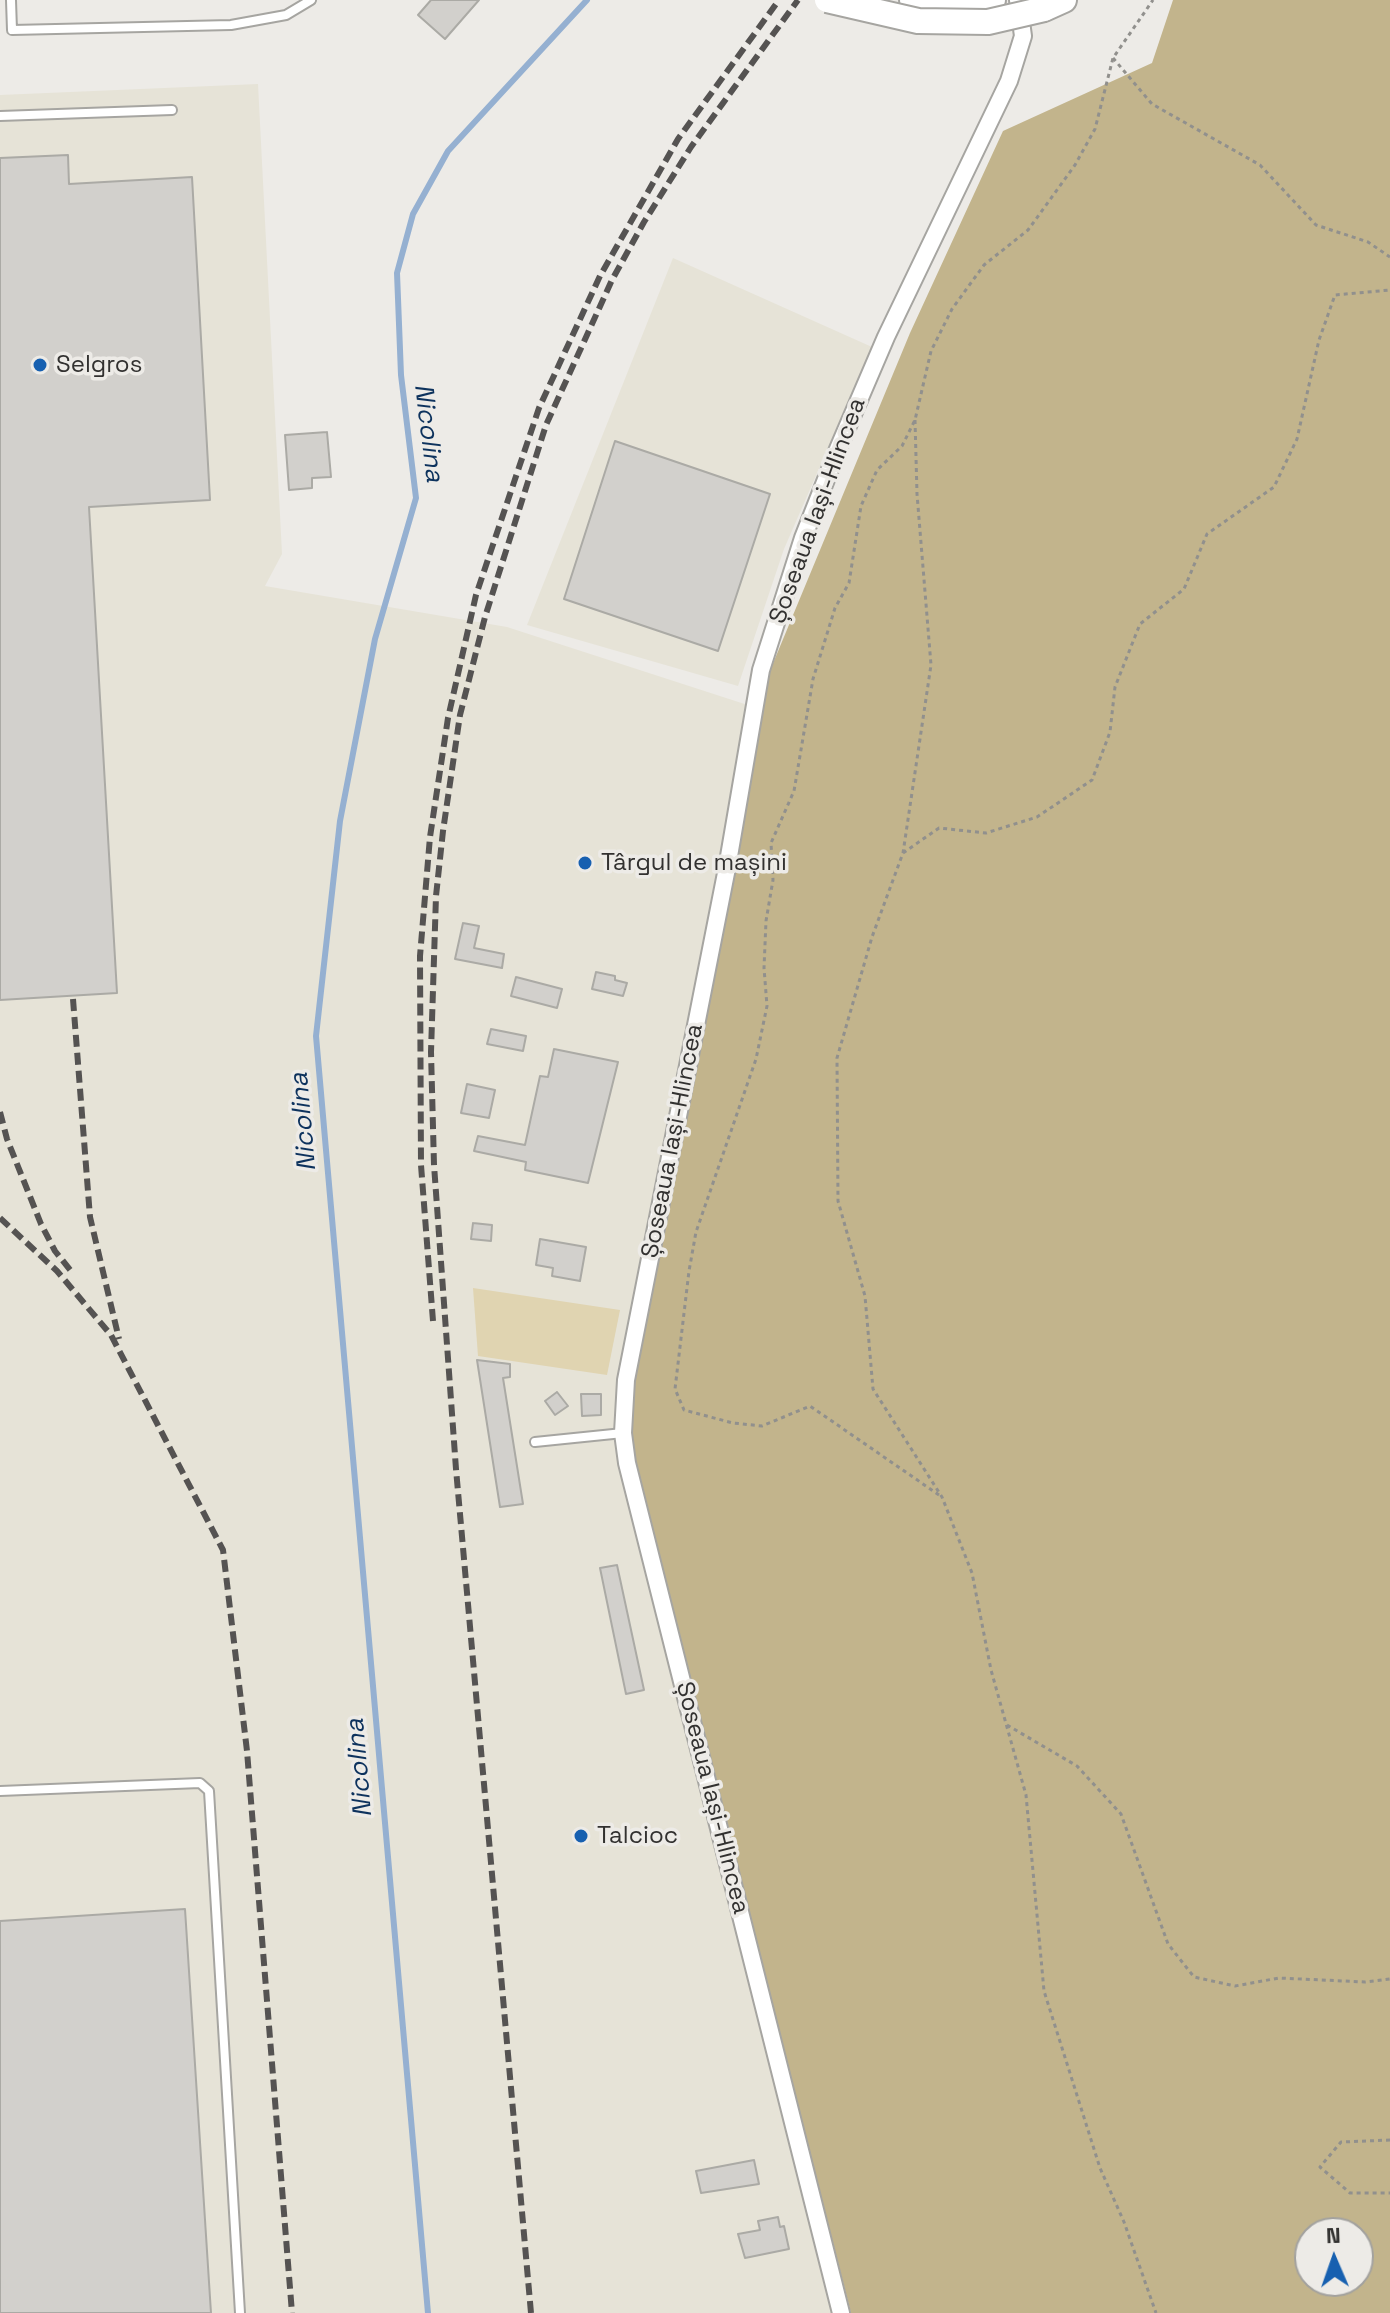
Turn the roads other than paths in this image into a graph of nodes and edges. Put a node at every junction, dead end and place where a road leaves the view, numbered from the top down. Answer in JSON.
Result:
{"nodes":[{"id":1,"x":11,"y":0,"type":"edge"},
{"id":2,"x":311,"y":0,"type":"edge"},
{"id":3,"x":827,"y":0,"type":"edge"},
{"id":4,"x":912,"y":0,"type":"edge"},
{"id":5,"x":993,"y":0,"type":"edge"},
{"id":6,"x":1018,"y":0,"type":"edge"},
{"id":7,"x":1054,"y":4,"type":"edge"},
{"id":8,"x":0,"y":30,"type":"edge"},
{"id":9,"x":12,"y":30,"type":"junction"},
{"id":10,"x":172,"y":110,"type":"dead end"},
{"id":11,"x":0,"y":116,"type":"edge"},
{"id":12,"x":623,"y":1433,"type":"junction"},
{"id":13,"x":535,"y":1442,"type":"dead end"},
{"id":14,"x":0,"y":1791,"type":"edge"},
{"id":15,"x":240,"y":2313,"type":"edge"},
{"id":16,"x":841,"y":2313,"type":"edge"}],
"edges":[{"from":1,"to":9,"type":"lane"},
{"from":2,"to":9,"type":"lane"},
{"from":3,"to":7,"type":"main road","bridge":true},
{"from":4,"to":5,"type":"main road"},
{"from":6,"to":12,"type":"street","name":"Șoseaua Iași-Hlincea"},
{"from":8,"to":9,"type":"lane"},
{"from":10,"to":11,"type":"lane"},
{"from":12,"to":13,"type":"lane"},
{"from":12,"to":16,"type":"street","name":"Șoseaua Iași-Hlincea"},
{"from":14,"to":15,"type":"lane"}]}
